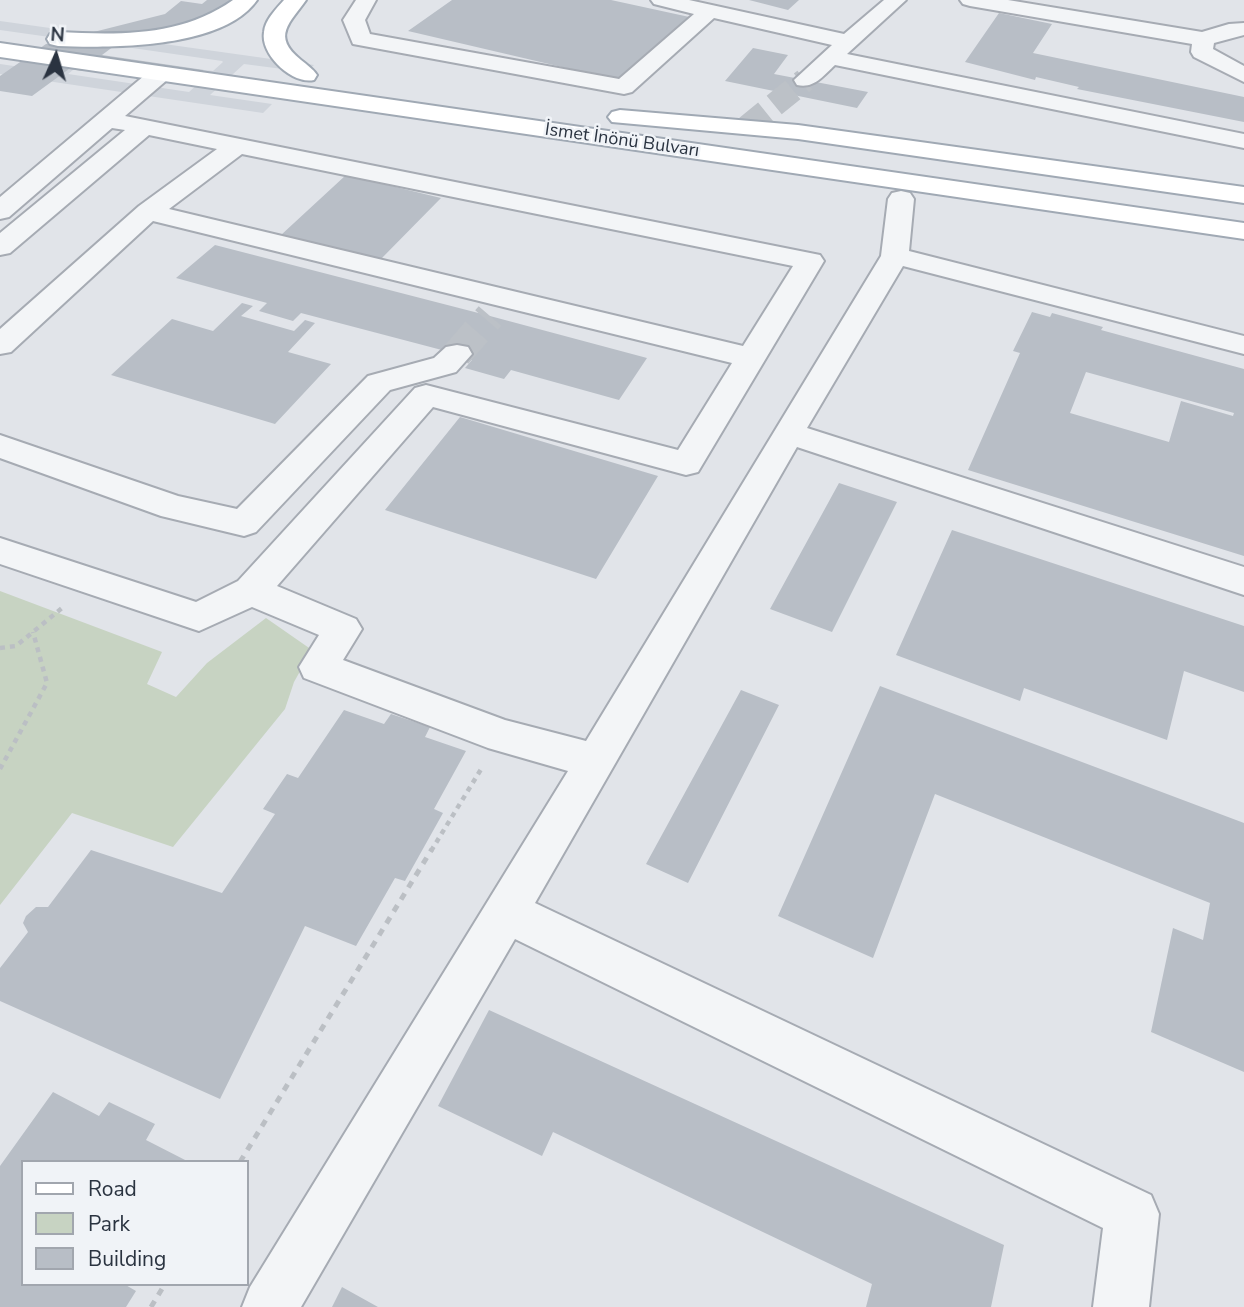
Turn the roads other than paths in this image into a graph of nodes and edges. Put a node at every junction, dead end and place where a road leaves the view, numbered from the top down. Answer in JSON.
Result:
{"nodes":[{"id":1,"x":247,"y":0,"type":"edge"},
{"id":2,"x":296,"y":0,"type":"edge"},
{"id":3,"x":366,"y":0,"type":"edge"},
{"id":4,"x":661,"y":0,"type":"edge"},
{"id":5,"x":896,"y":0,"type":"edge"},
{"id":6,"x":970,"y":0,"type":"edge"},
{"id":7,"x":709,"y":11,"type":"junction"},
{"id":8,"x":1244,"y":29,"type":"edge"},
{"id":9,"x":0,"y":36,"type":"edge"},
{"id":10,"x":1203,"y":39,"type":"junction"},
{"id":11,"x":0,"y":50,"type":"edge"},
{"id":12,"x":840,"y":50,"type":"junction"},
{"id":13,"x":159,"y":75,"type":"junction"},
{"id":14,"x":306,"y":75,"type":"junction"},
{"id":15,"x":1244,"y":75,"type":"edge"},
{"id":16,"x":805,"y":80,"type":"tunnel mouth"},
{"id":17,"x":108,"y":120,"type":"junction"},
{"id":18,"x":562,"y":123,"type":"junction"},
{"id":19,"x":145,"y":127,"type":"junction"},
{"id":20,"x":1244,"y":141,"type":"edge"},
{"id":21,"x":238,"y":145,"type":"junction"},
{"id":22,"x":1244,"y":195,"type":"edge"},
{"id":23,"x":901,"y":199,"type":"junction"},
{"id":24,"x":1244,"y":210,"type":"edge"},
{"id":25,"x":0,"y":211,"type":"edge"},
{"id":26,"x":149,"y":212,"type":"junction"},
{"id":27,"x":1244,"y":231,"type":"edge"},
{"id":28,"x":0,"y":247,"type":"edge"},
{"id":29,"x":1219,"y":253,"type":"dead end"},
{"id":30,"x":895,"y":256,"type":"junction"},
{"id":31,"x":0,"y":345,"type":"edge"},
{"id":32,"x":1244,"y":345,"type":"edge"},
{"id":33,"x":457,"y":354,"type":"tunnel mouth"},
{"id":34,"x":751,"y":358,"type":"junction"},
{"id":35,"x":788,"y":433,"type":"junction"},
{"id":36,"x":0,"y":446,"type":"edge"},
{"id":37,"x":0,"y":551,"type":"edge"},
{"id":38,"x":1244,"y":581,"type":"edge"},
{"id":39,"x":251,"y":591,"type":"junction"},
{"id":40,"x":596,"y":761,"type":"junction"},
{"id":41,"x":506,"y":912,"type":"junction"},
{"id":42,"x":270,"y":1307,"type":"edge"},
{"id":43,"x":1121,"y":1307,"type":"edge"}],
"edges":[{"from":1,"to":9,"type":"main road"},
{"from":2,"to":14,"type":"main road"},
{"from":3,"to":7,"type":"street"},
{"from":4,"to":7,"type":"street"},
{"from":5,"to":12,"type":"street"},
{"from":6,"to":10,"type":"street"},
{"from":7,"to":12,"type":"street"},
{"from":8,"to":10,"type":"street"},
{"from":9,"to":14,"type":"main road","name":"İsmet İnönü Bulvarı"},
{"from":10,"to":15,"type":"street"},
{"from":11,"to":13,"type":"main road","name":"İsmet İnönü Bulvarı"},
{"from":12,"to":16,"type":"street"},
{"from":12,"to":20,"type":"street"},
{"from":13,"to":17,"type":"street"},
{"from":13,"to":18,"type":"main road","name":"İsmet İnönü Bulvarı"},
{"from":14,"to":18,"type":"main road","name":"İsmet İnönü Bulvarı"},
{"from":17,"to":19,"type":"street"},
{"from":17,"to":25,"type":"street"},
{"from":18,"to":22,"type":"main road"},
{"from":18,"to":23,"type":"main road"},
{"from":18,"to":24,"type":"main road","name":"İsmet İnönü Bulvarı"},
{"from":18,"to":27,"type":"main road","name":"İsmet İnönü Bulvarı"},
{"from":19,"to":21,"type":"street"},
{"from":19,"to":28,"type":"street"},
{"from":21,"to":26,"type":"street"},
{"from":21,"to":34,"type":"street"},
{"from":23,"to":29,"type":"main road"},
{"from":23,"to":30,"type":"street"},
{"from":26,"to":31,"type":"street"},
{"from":26,"to":34,"type":"street"},
{"from":30,"to":32,"type":"street"},
{"from":30,"to":35,"type":"street"},
{"from":33,"to":36,"type":"street"},
{"from":34,"to":39,"type":"street"},
{"from":35,"to":38,"type":"street"},
{"from":35,"to":40,"type":"street"},
{"from":37,"to":39,"type":"street"},
{"from":39,"to":40,"type":"street"},
{"from":40,"to":41,"type":"street"},
{"from":41,"to":42,"type":"street"},
{"from":41,"to":43,"type":"street"}]}
